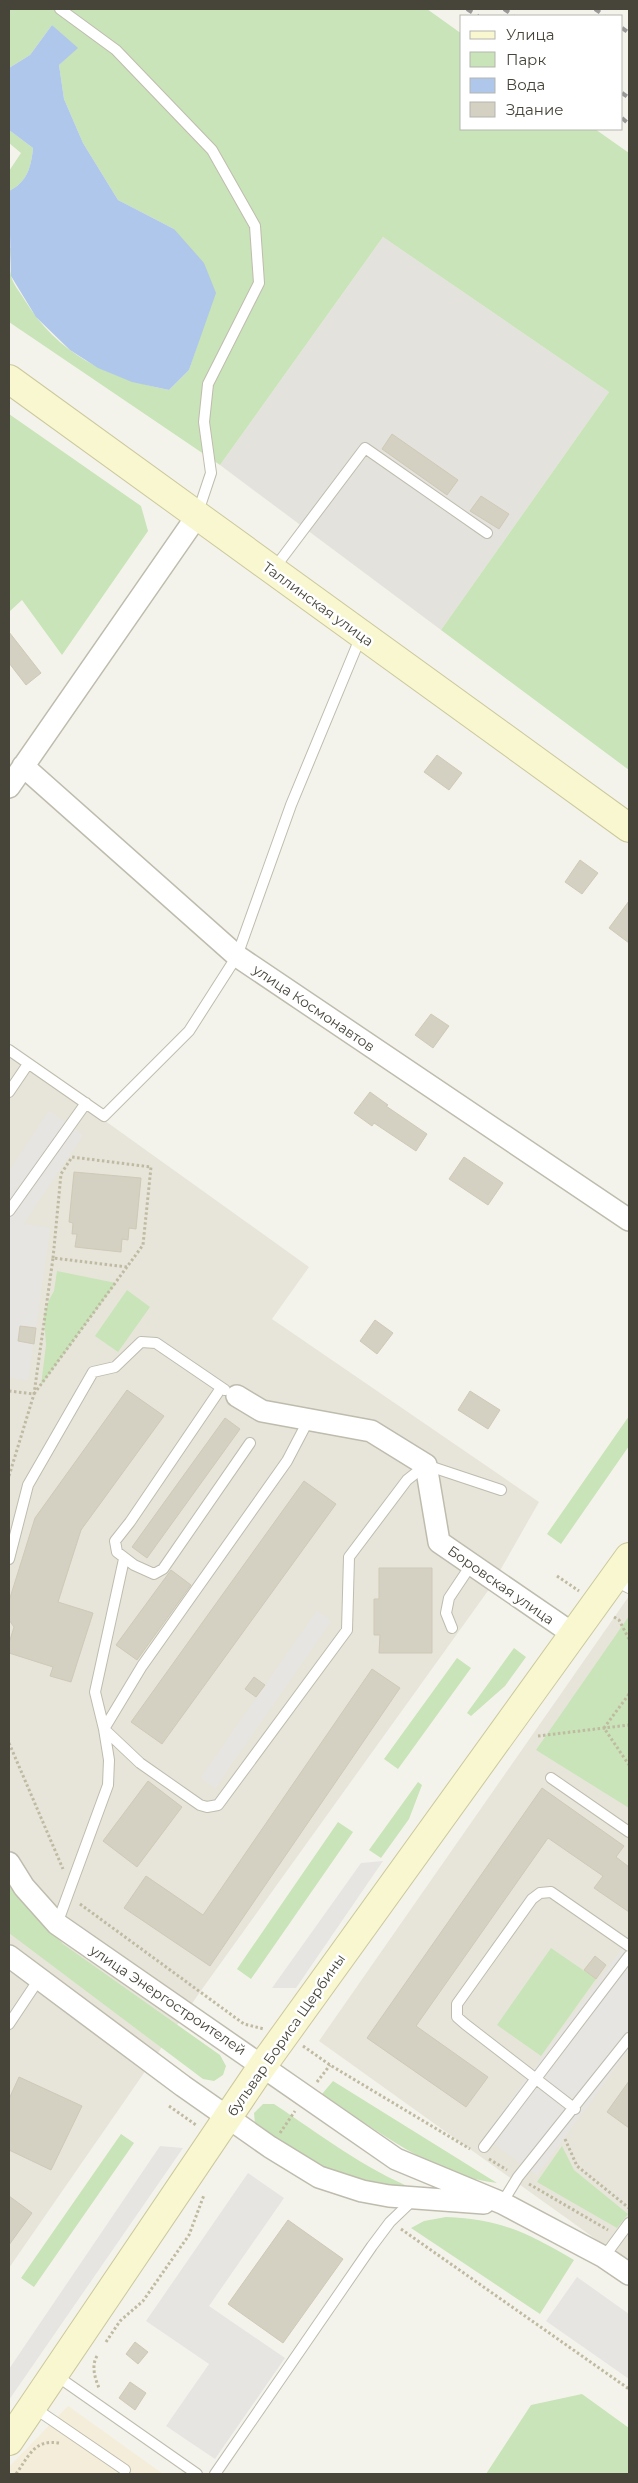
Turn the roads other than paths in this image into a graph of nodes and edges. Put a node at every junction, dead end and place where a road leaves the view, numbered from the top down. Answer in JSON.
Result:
{"nodes":[{"id":1,"x":60,"y":9,"type":"edge"},
{"id":2,"x":9,"y":378,"type":"edge"},
{"id":3,"x":197,"y":516,"type":"junction"},
{"id":4,"x":488,"y":534,"type":"dead end"},
{"id":5,"x":272,"y":571,"type":"junction"},
{"id":6,"x":362,"y":635,"type":"junction"},
{"id":7,"x":23,"y":766,"type":"junction"},
{"id":8,"x":9,"y":787,"type":"edge"},
{"id":9,"x":629,"y":828,"type":"edge"},
{"id":10,"x":237,"y":956,"type":"junction"},
{"id":11,"x":9,"y":1050,"type":"edge"},
{"id":12,"x":28,"y":1064,"type":"junction"},
{"id":13,"x":9,"y":1092,"type":"edge"},
{"id":14,"x":86,"y":1103,"type":"junction"},
{"id":15,"x":9,"y":1211,"type":"edge"},
{"id":16,"x":629,"y":1220,"type":"edge"},
{"id":17,"x":229,"y":1392,"type":"junction"},
{"id":18,"x":309,"y":1419,"type":"junction"},
{"id":19,"x":250,"y":1443,"type":"dead end"},
{"id":20,"x":426,"y":1466,"type":"junction"},
{"id":21,"x":501,"y":1490,"type":"dead end"},
{"id":22,"x":629,"y":1557,"type":"edge"},
{"id":23,"x":9,"y":1559,"type":"edge"},
{"id":24,"x":124,"y":1559,"type":"junction"},
{"id":25,"x":471,"y":1565,"type":"junction"},
{"id":26,"x":621,"y":1584,"type":"edge"},
{"id":27,"x":452,"y":1628,"type":"dead end"},
{"id":28,"x":573,"y":1634,"type":"junction"},
{"id":29,"x":104,"y":1730,"type":"junction"},
{"id":30,"x":551,"y":1778,"type":"dead end"},
{"id":31,"x":629,"y":1832,"type":"edge"},
{"id":32,"x":9,"y":1863,"type":"edge"},
{"id":33,"x":57,"y":1924,"type":"junction"},
{"id":34,"x":629,"y":1946,"type":"edge"},
{"id":35,"x":9,"y":1956,"type":"edge"},
{"id":36,"x":629,"y":1956,"type":"edge"},
{"id":37,"x":39,"y":1979,"type":"junction"},
{"id":38,"x":9,"y":2024,"type":"edge"},
{"id":39,"x":629,"y":2038,"type":"edge"},
{"id":40,"x":263,"y":2065,"type":"junction"},
{"id":41,"x":536,"y":2079,"type":"junction"},
{"id":42,"x":575,"y":2109,"type":"junction"},
{"id":43,"x":228,"y":2118,"type":"junction"},
{"id":44,"x":484,"y":2147,"type":"dead end"},
{"id":45,"x":413,"y":2199,"type":"junction"},
{"id":46,"x":502,"y":2204,"type":"junction"},
{"id":47,"x":629,"y":2223,"type":"edge"},
{"id":48,"x":604,"y":2257,"type":"junction"},
{"id":49,"x":629,"y":2274,"type":"edge"},
{"id":50,"x":54,"y":2373,"type":"junction"},
{"id":51,"x":32,"y":2406,"type":"junction"},
{"id":52,"x":9,"y":2441,"type":"edge"},
{"id":53,"x":125,"y":2470,"type":"dead end"},
{"id":54,"x":197,"y":2474,"type":"edge"},
{"id":55,"x":215,"y":2474,"type":"edge"}],
"edges":[{"from":1,"to":3,"type":"lane"},
{"from":2,"to":3,"type":"street","name":"Таллинская улица"},
{"from":3,"to":5,"type":"street","name":"Таллинская улица"},
{"from":3,"to":7,"type":"street"},
{"from":4,"to":5,"type":"lane"},
{"from":5,"to":6,"type":"street","name":"Таллинская улица"},
{"from":6,"to":9,"type":"street","name":"Таллинская улица"},
{"from":6,"to":10,"type":"lane"},
{"from":7,"to":8,"type":"street"},
{"from":7,"to":10,"type":"street","name":"улица Космонавтов"},
{"from":10,"to":14,"type":"lane"},
{"from":10,"to":16,"type":"street","name":"улица Космонавтов"},
{"from":11,"to":12,"type":"lane"},
{"from":12,"to":13,"type":"lane"},
{"from":12,"to":14,"type":"lane"},
{"from":14,"to":15,"type":"lane"},
{"from":17,"to":18,"type":"street"},
{"from":17,"to":23,"type":"lane"},
{"from":17,"to":24,"type":"lane"},
{"from":18,"to":20,"type":"street"},
{"from":18,"to":29,"type":"lane"},
{"from":19,"to":24,"type":"lane"},
{"from":20,"to":21,"type":"lane"},
{"from":20,"to":25,"type":"street","name":"Боровская улица"},
{"from":20,"to":29,"type":"lane"},
{"from":22,"to":26,"type":"street","name":"бульвар Бориса Щербины"},
{"from":24,"to":29,"type":"lane"},
{"from":25,"to":27,"type":"lane"},
{"from":25,"to":28,"type":"street","name":"Боровская улица"},
{"from":26,"to":28,"type":"street","name":"бульвар Бориса Щербины"},
{"from":28,"to":40,"type":"street","name":"бульвар Бориса Щербины"},
{"from":29,"to":33,"type":"lane"},
{"from":30,"to":31,"type":"lane"},
{"from":32,"to":33,"type":"street","name":"улица Энергостроителей"},
{"from":33,"to":40,"type":"street","name":"улица Энергостроителей"},
{"from":34,"to":41,"type":"lane"},
{"from":35,"to":37,"type":"street","name":"улица Энергостроителей"},
{"from":36,"to":41,"type":"lane"},
{"from":37,"to":38,"type":"lane"},
{"from":37,"to":43,"type":"street","name":"улица Энергостроителей"},
{"from":39,"to":42,"type":"lane"},
{"from":40,"to":43,"type":"street","name":"бульвар Бориса Щербины"},
{"from":40,"to":46,"type":"street","name":"улица Энергостроителей"},
{"from":41,"to":42,"type":"lane"},
{"from":41,"to":44,"type":"lane"},
{"from":42,"to":46,"type":"lane"},
{"from":43,"to":45,"type":"street","name":"улица Энергостроителей"},
{"from":43,"to":50,"type":"street","name":"бульвар Бориса Щербины"},
{"from":45,"to":46,"type":"street","name":"улица Энергостроителей"},
{"from":45,"to":55,"type":"lane"},
{"from":46,"to":48,"type":"street","name":"улица Энергостроителей"},
{"from":47,"to":48,"type":"lane"},
{"from":48,"to":49,"type":"street","name":"улица Энергостроителей"},
{"from":50,"to":51,"type":"street","name":"бульвар Бориса Щербины"},
{"from":50,"to":54,"type":"lane"},
{"from":51,"to":52,"type":"street","name":"бульвар Бориса Щербины"},
{"from":51,"to":53,"type":"lane"}]}
